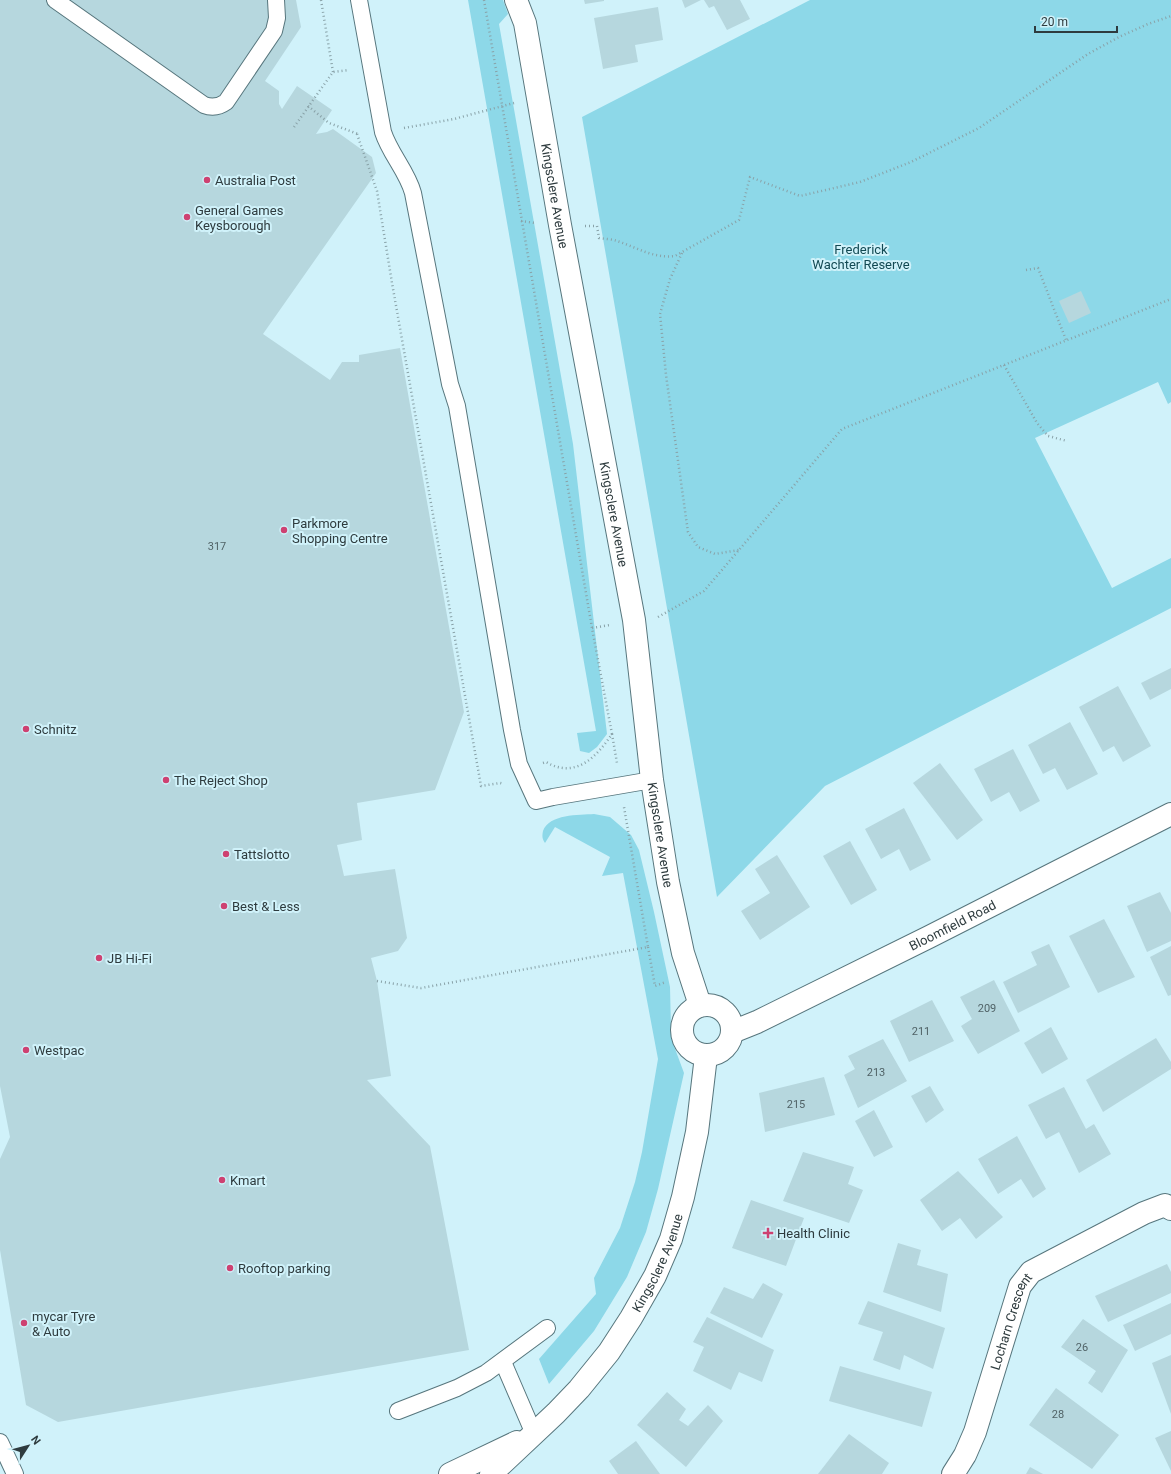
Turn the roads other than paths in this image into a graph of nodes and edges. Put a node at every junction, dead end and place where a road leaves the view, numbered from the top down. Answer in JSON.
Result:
{"nodes":[{"id":1,"x":55,"y":0,"type":"edge"},
{"id":2,"x":276,"y":0,"type":"edge"},
{"id":3,"x":359,"y":0,"type":"edge"},
{"id":4,"x":516,"y":0,"type":"edge"},
{"id":5,"x":526,"y":0,"type":"edge"},
{"id":6,"x":525,"y":23,"type":"junction"},
{"id":7,"x":652,"y":780,"type":"junction"},
{"id":8,"x":1171,"y":814,"type":"edge"},
{"id":9,"x":700,"y":1005,"type":"junction"},
{"id":10,"x":732,"y":1032,"type":"junction"},
{"id":11,"x":706,"y":1056,"type":"junction"},
{"id":12,"x":1171,"y":1209,"type":"edge"},
{"id":13,"x":547,"y":1328,"type":"dead end"},
{"id":14,"x":503,"y":1362,"type":"junction"},
{"id":15,"x":398,"y":1411,"type":"dead end"},
{"id":16,"x":534,"y":1434,"type":"junction"},
{"id":17,"x":0,"y":1442,"type":"edge"},
{"id":18,"x":15,"y":1474,"type":"edge"},
{"id":19,"x":450,"y":1474,"type":"edge"},
{"id":20,"x":491,"y":1474,"type":"edge"},
{"id":21,"x":953,"y":1474,"type":"edge"}],
"edges":[{"from":1,"to":2,"type":"lane"},
{"from":3,"to":7,"type":"lane"},
{"from":4,"to":6,"type":"main road","name":"Kingsclere Avenue"},
{"from":5,"to":6,"type":"main road","name":"Kingsclere Avenue"},
{"from":6,"to":7,"type":"main road","name":"Kingsclere Avenue"},
{"from":7,"to":9,"type":"main road","name":"Kingsclere Avenue"},
{"from":8,"to":10,"type":"main road","name":"Bloomfield Road"},
{"from":9,"to":10,"type":"main road"},
{"from":9,"to":11,"type":"main road"},
{"from":10,"to":11,"type":"main road"},
{"from":11,"to":16,"type":"main road","name":"Kingsclere Avenue"},
{"from":12,"to":21,"type":"main road","name":"Locharn Crescent"},
{"from":13,"to":14,"type":"lane"},
{"from":14,"to":15,"type":"lane"},
{"from":14,"to":16,"type":"lane"},
{"from":16,"to":19,"type":"main road","name":"Kingsclere Avenue"},
{"from":16,"to":20,"type":"main road","name":"Kingsclere Avenue"},
{"from":17,"to":18,"type":"lane"}]}
